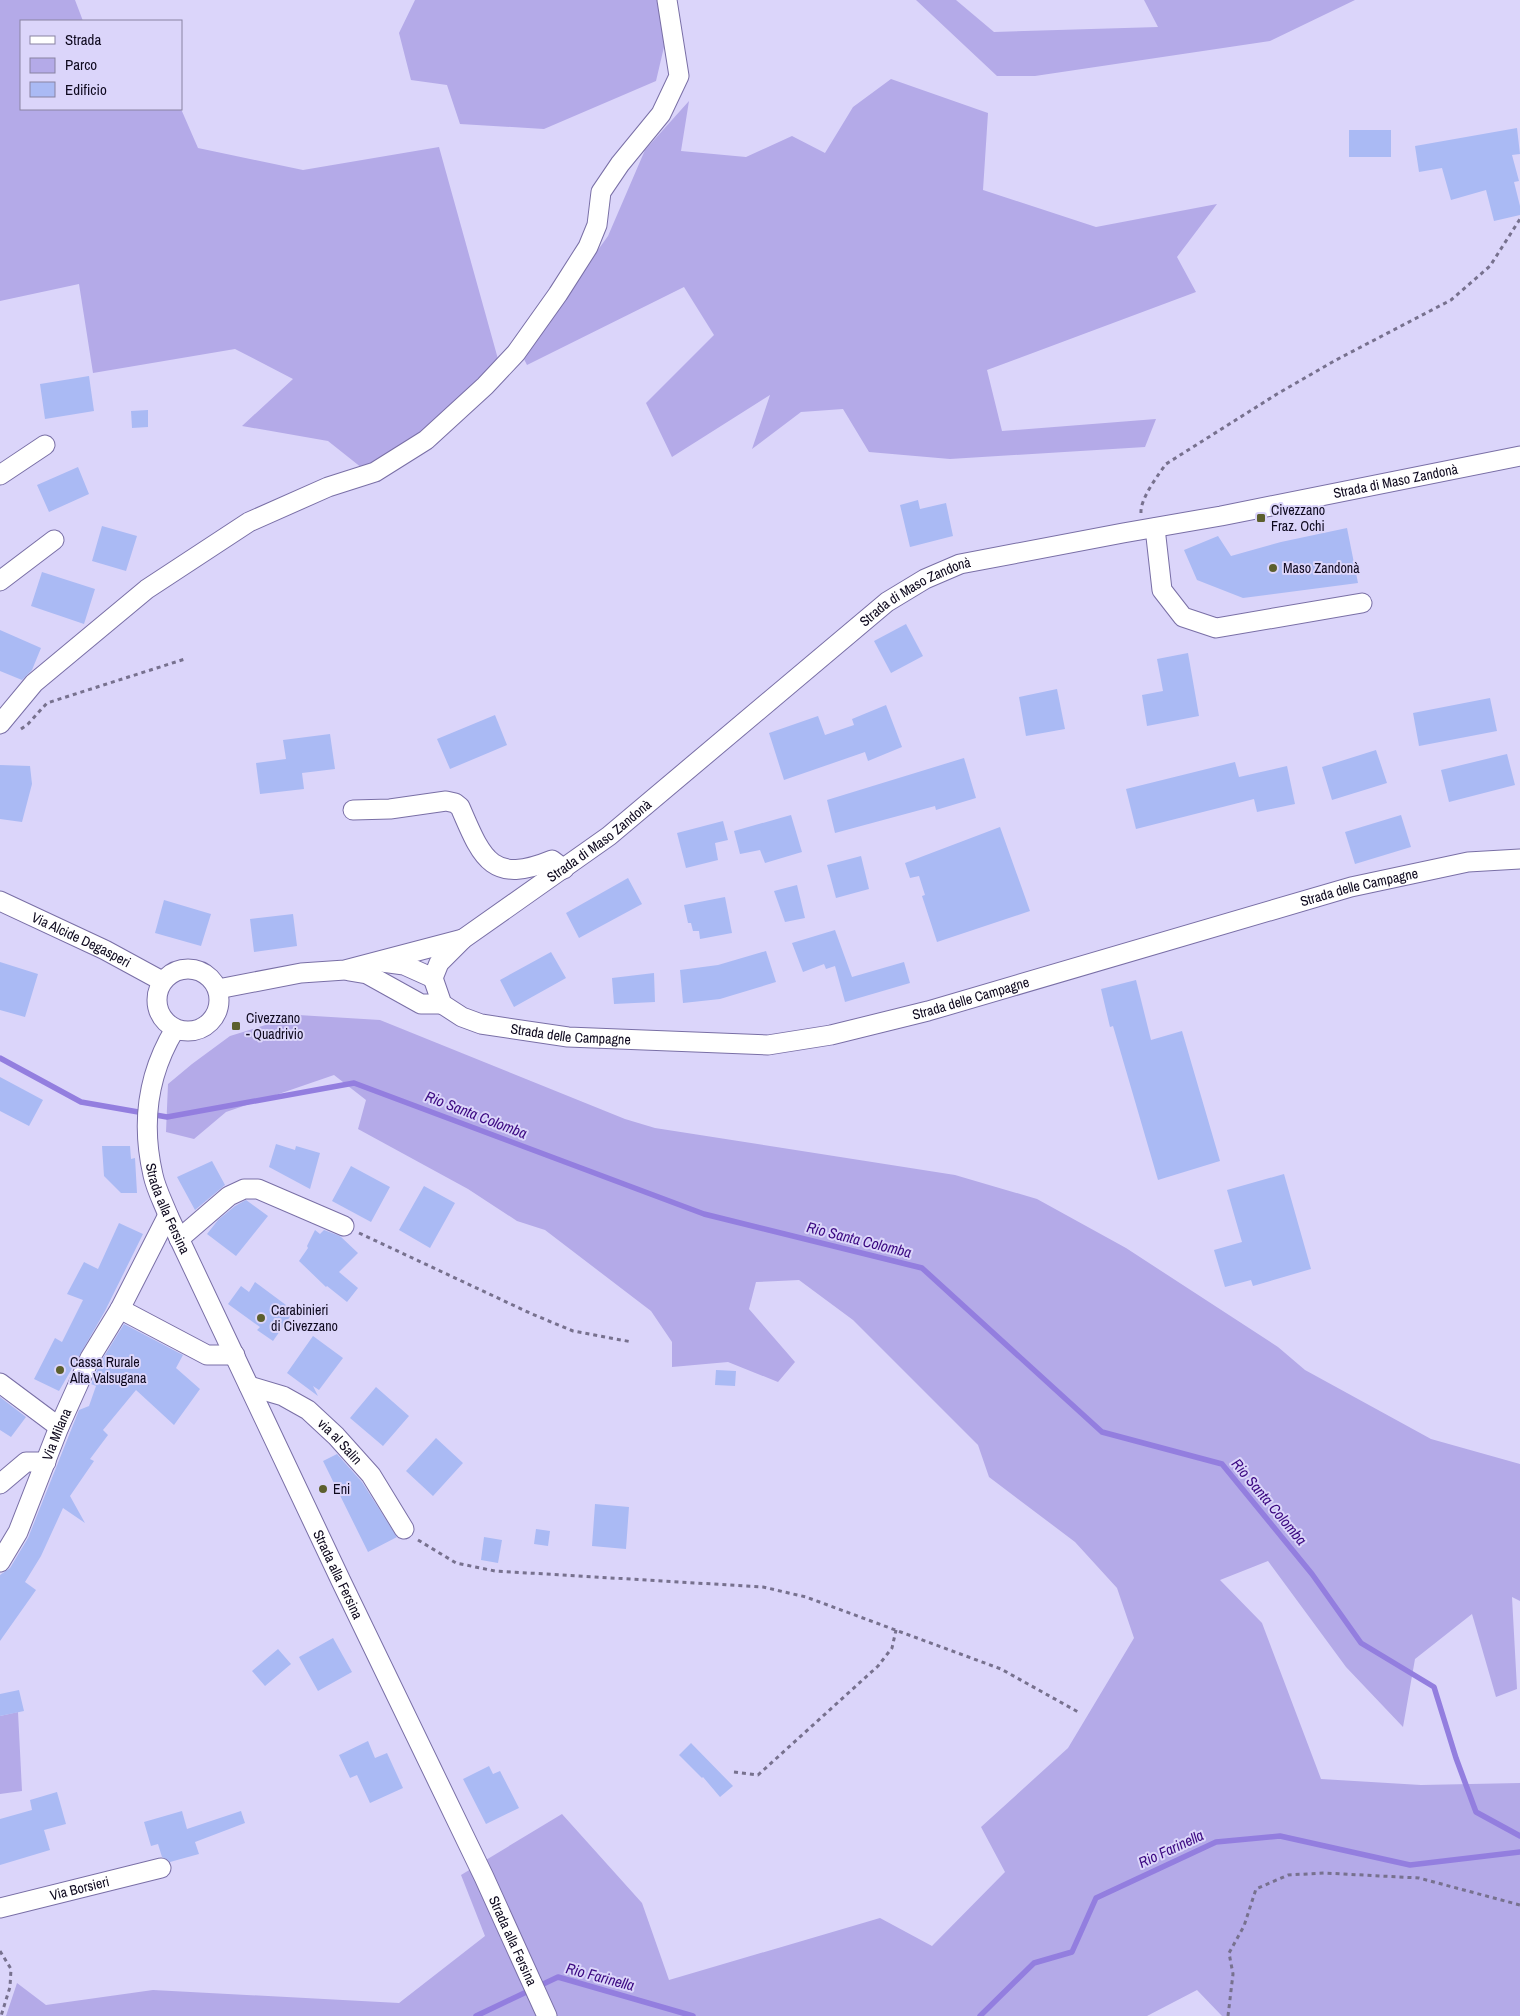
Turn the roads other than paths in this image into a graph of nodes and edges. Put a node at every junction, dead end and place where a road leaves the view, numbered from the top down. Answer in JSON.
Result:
{"nodes":[{"id":1,"x":667,"y":0,"type":"edge"},
{"id":2,"x":45,"y":444,"type":"dead end"},
{"id":3,"x":1520,"y":456,"type":"edge"},
{"id":4,"x":0,"y":475,"type":"edge"},
{"id":5,"x":1149,"y":529,"type":"junction"},
{"id":6,"x":54,"y":540,"type":"dead end"},
{"id":7,"x":0,"y":580,"type":"edge"},
{"id":8,"x":1362,"y":603,"type":"dead end"},
{"id":9,"x":0,"y":724,"type":"edge"},
{"id":10,"x":353,"y":810,"type":"dead end"},
{"id":11,"x":1520,"y":859,"type":"edge"},
{"id":12,"x":564,"y":869,"type":"junction"},
{"id":13,"x":0,"y":901,"type":"edge"},
{"id":14,"x":463,"y":939,"type":"junction"},
{"id":15,"x":381,"y":962,"type":"junction"},
{"id":16,"x":345,"y":970,"type":"junction"},
{"id":17,"x":433,"y":978,"type":"junction"},
{"id":18,"x":162,"y":981,"type":"junction"},
{"id":19,"x":390,"y":986,"type":"junction"},
{"id":20,"x":218,"y":989,"type":"junction"},
{"id":21,"x":442,"y":1004,"type":"junction"},
{"id":22,"x":176,"y":1029,"type":"junction"},
{"id":23,"x":168,"y":1215,"type":"junction"},
{"id":24,"x":344,"y":1226,"type":"road end"},
{"id":25,"x":179,"y":1239,"type":"junction"},
{"id":26,"x":120,"y":1309,"type":"junction"},
{"id":27,"x":234,"y":1355,"type":"junction"},
{"id":28,"x":0,"y":1383,"type":"edge"},
{"id":29,"x":249,"y":1386,"type":"junction"},
{"id":30,"x":59,"y":1427,"type":"junction"},
{"id":31,"x":46,"y":1462,"type":"junction"},
{"id":32,"x":0,"y":1484,"type":"edge"},
{"id":33,"x":404,"y":1529,"type":"road end"},
{"id":34,"x":0,"y":1562,"type":"edge"},
{"id":35,"x":160,"y":1868,"type":"dead end"},
{"id":36,"x":0,"y":1908,"type":"edge"},
{"id":37,"x":547,"y":2016,"type":"edge"}],
"edges":[{"from":1,"to":9,"type":"street"},
{"from":2,"to":4,"type":"street"},
{"from":3,"to":5,"type":"street","name":"Strada di Maso Zandonà"},
{"from":5,"to":8,"type":"street"},
{"from":5,"to":12,"type":"street","name":"Strada di Maso Zandonà"},
{"from":6,"to":7,"type":"street"},
{"from":10,"to":12,"type":"street"},
{"from":11,"to":21,"type":"street","name":"Strada delle Campagne"},
{"from":12,"to":14,"type":"street","name":"Strada di Maso Zandonà"},
{"from":13,"to":18,"type":"street","name":"Via Alcide Degasperi"},
{"from":14,"to":15,"type":"street"},
{"from":14,"to":17,"type":"street","name":"Strada di Maso Zandonà"},
{"from":15,"to":16,"type":"street"},
{"from":15,"to":17,"type":"street"},
{"from":16,"to":19,"type":"street"},
{"from":16,"to":20,"type":"street"},
{"from":17,"to":19,"type":"street"},
{"from":17,"to":21,"type":"street"},
{"from":18,"to":20,"type":"street"},
{"from":18,"to":22,"type":"street"},
{"from":19,"to":21,"type":"street"},
{"from":20,"to":22,"type":"street"},
{"from":22,"to":23,"type":"street","name":"Strada alla Fersina"},
{"from":23,"to":25,"type":"street","name":"Strada alla Fersina"},
{"from":23,"to":26,"type":"street","name":"Via Milana"},
{"from":24,"to":25,"type":"street"},
{"from":25,"to":27,"type":"street","name":"Strada alla Fersina"},
{"from":26,"to":27,"type":"street"},
{"from":26,"to":30,"type":"street","name":"Via Milana"},
{"from":27,"to":29,"type":"street","name":"Strada alla Fersina"},
{"from":28,"to":30,"type":"street"},
{"from":29,"to":33,"type":"street","name":"via al Salin"},
{"from":29,"to":37,"type":"street","name":"Strada alla Fersina"},
{"from":30,"to":31,"type":"street","name":"Via Milana"},
{"from":31,"to":32,"type":"street"},
{"from":31,"to":34,"type":"street","name":"Via Milana"},
{"from":35,"to":36,"type":"street","name":"Via Borsieri"}]}
